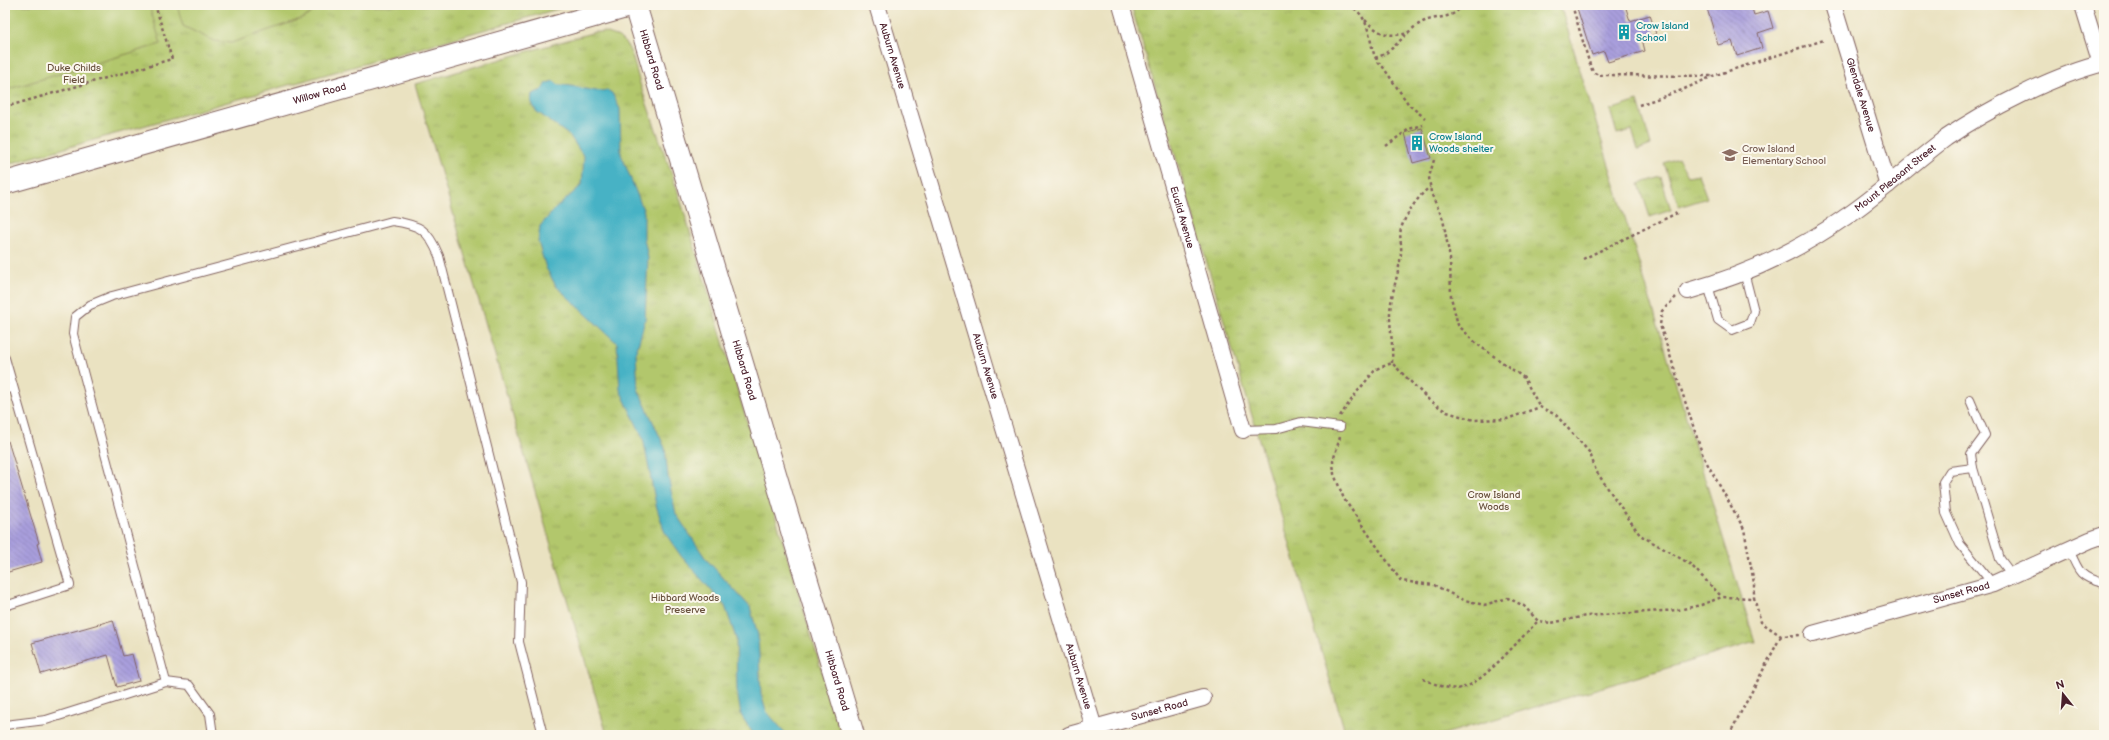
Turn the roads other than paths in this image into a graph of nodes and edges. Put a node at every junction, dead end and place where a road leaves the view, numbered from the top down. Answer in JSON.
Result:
{"nodes":[{"id":1,"x":634,"y":5,"type":"edge"},
{"id":2,"x":877,"y":5,"type":"edge"},
{"id":3,"x":1121,"y":5,"type":"edge"},
{"id":4,"x":1833,"y":5,"type":"edge"},
{"id":5,"x":2083,"y":5,"type":"edge"},
{"id":6,"x":2102,"y":63,"type":"edge"},
{"id":7,"x":5,"y":184,"type":"edge"},
{"id":8,"x":1888,"y":185,"type":"junction"},
{"id":9,"x":1744,"y":272,"type":"junction"},
{"id":10,"x":1708,"y":285,"type":"junction"},
{"id":11,"x":1688,"y":291,"type":"road end"},
{"id":12,"x":5,"y":358,"type":"edge"},
{"id":13,"x":9,"y":388,"type":"edge"},
{"id":14,"x":1970,"y":400,"type":"dead end"},
{"id":15,"x":1340,"y":427,"type":"road end"},
{"id":16,"x":1243,"y":430,"type":"joint"},
{"id":17,"x":1973,"y":468,"type":"junction"},
{"id":18,"x":2104,"y":535,"type":"edge"},
{"id":19,"x":2069,"y":549,"type":"junction"},
{"id":20,"x":2012,"y":575,"type":"junction"},
{"id":21,"x":2104,"y":583,"type":"edge"},
{"id":22,"x":1993,"y":584,"type":"junction"},
{"id":23,"x":5,"y":606,"type":"edge"},
{"id":24,"x":1813,"y":634,"type":"road end"},
{"id":25,"x":166,"y":682,"type":"junction"},
{"id":26,"x":1203,"y":698,"type":"dead end"},
{"id":27,"x":5,"y":725,"type":"edge"},
{"id":28,"x":1094,"y":728,"type":"junction"},
{"id":29,"x":213,"y":735,"type":"edge"},
{"id":30,"x":543,"y":735,"type":"edge"},
{"id":31,"x":853,"y":735,"type":"edge"},
{"id":32,"x":1069,"y":735,"type":"edge"}],
"edges":[{"from":1,"to":7,"type":"street","name":"Willow Road"},
{"from":1,"to":31,"type":"street","name":"Hibbard Road"},
{"from":2,"to":28,"type":"street","name":"Auburn Avenue"},
{"from":3,"to":16,"type":"street","name":"Euclid Avenue"},
{"from":4,"to":8,"type":"street","name":"Glendale Avenue"},
{"from":5,"to":6,"type":"street"},
{"from":6,"to":8,"type":"street","name":"Mount Pleasant Street"},
{"from":8,"to":9,"type":"street","name":"Mount Pleasant Street"},
{"from":9,"to":10,"type":"street","name":"Mount Pleasant Street"},
{"from":9,"to":10,"type":"lane"},
{"from":10,"to":11,"type":"street","name":"Mount Pleasant Street"},
{"from":12,"to":13,"type":"lane"},
{"from":13,"to":23,"type":"lane"},
{"from":14,"to":17,"type":"lane"},
{"from":15,"to":16,"type":"lane"},
{"from":17,"to":20,"type":"lane"},
{"from":17,"to":22,"type":"lane"},
{"from":18,"to":19,"type":"street","name":"Sunset Road"},
{"from":19,"to":20,"type":"street","name":"Sunset Road"},
{"from":19,"to":21,"type":"lane"},
{"from":20,"to":22,"type":"street","name":"Sunset Road"},
{"from":22,"to":24,"type":"street","name":"Sunset Road"},
{"from":25,"to":27,"type":"lane"},
{"from":25,"to":29,"type":"lane"},
{"from":25,"to":30,"type":"lane"},
{"from":26,"to":28,"type":"street","name":"Sunset Road"},
{"from":28,"to":32,"type":"street","name":"Sunset Road"}]}
